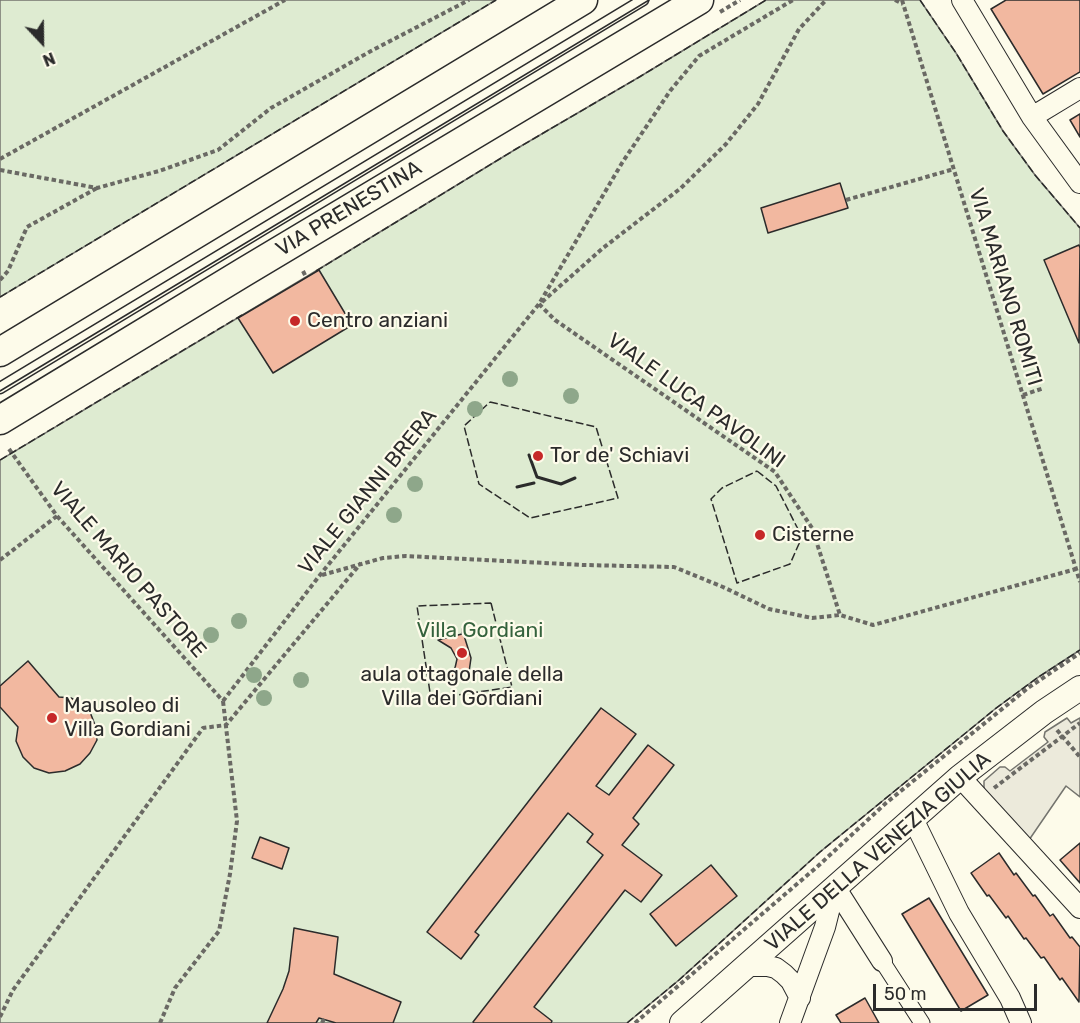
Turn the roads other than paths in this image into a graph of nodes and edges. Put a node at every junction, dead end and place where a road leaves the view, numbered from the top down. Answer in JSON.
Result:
{"nodes":[{"id":1,"x":583,"y":0,"type":"edge"},
{"id":2,"x":643,"y":0,"type":"edge"},
{"id":3,"x":699,"y":0,"type":"edge"},
{"id":4,"x":966,"y":2,"type":"edge"},
{"id":5,"x":1080,"y":88,"type":"edge"},
{"id":6,"x":1032,"y":117,"type":"junction"},
{"id":7,"x":1080,"y":183,"type":"edge"},
{"id":8,"x":0,"y":352,"type":"edge"},
{"id":9,"x":0,"y":388,"type":"edge"},
{"id":10,"x":0,"y":420,"type":"edge"},
{"id":11,"x":1080,"y":688,"type":"edge"},
{"id":12,"x":960,"y":777,"type":"junction"},
{"id":13,"x":913,"y":819,"type":"junction"},
{"id":14,"x":835,"y":887,"type":"junction"},
{"id":15,"x":1080,"y":908,"type":"edge"},
{"id":16,"x":882,"y":961,"type":"joint"},
{"id":17,"x":748,"y":966,"type":"junction"},
{"id":18,"x":800,"y":998,"type":"junction"},
{"id":19,"x":682,"y":1023,"type":"edge"},
{"id":20,"x":790,"y":1023,"type":"edge"},
{"id":21,"x":922,"y":1023,"type":"edge"},
{"id":22,"x":1021,"y":1023,"type":"edge"}],
"edges":[{"from":1,"to":8,"type":"main road"},
{"from":2,"to":9,"type":"lane"},
{"from":3,"to":10,"type":"main road","name":"VIA PRENESTINA"},
{"from":4,"to":6,"type":"street"},
{"from":5,"to":6,"type":"street"},
{"from":6,"to":7,"type":"street"},
{"from":11,"to":12,"type":"street","name":"VIALE DELLA VENEZIA GIULIA"},
{"from":12,"to":13,"type":"street","name":"VIALE DELLA VENEZIA GIULIA"},
{"from":12,"to":15,"type":"street"},
{"from":13,"to":14,"type":"street","name":"VIALE DELLA VENEZIA GIULIA"},
{"from":13,"to":22,"type":"street"},
{"from":14,"to":16,"type":"street"},
{"from":14,"to":17,"type":"street","name":"VIALE DELLA VENEZIA GIULIA"},
{"from":14,"to":18,"type":"street"},
{"from":16,"to":21,"type":"street"},
{"from":17,"to":18,"type":"street"},
{"from":17,"to":19,"type":"street","name":"VIALE DELLA VENEZIA GIULIA"},
{"from":18,"to":20,"type":"street"}]}
